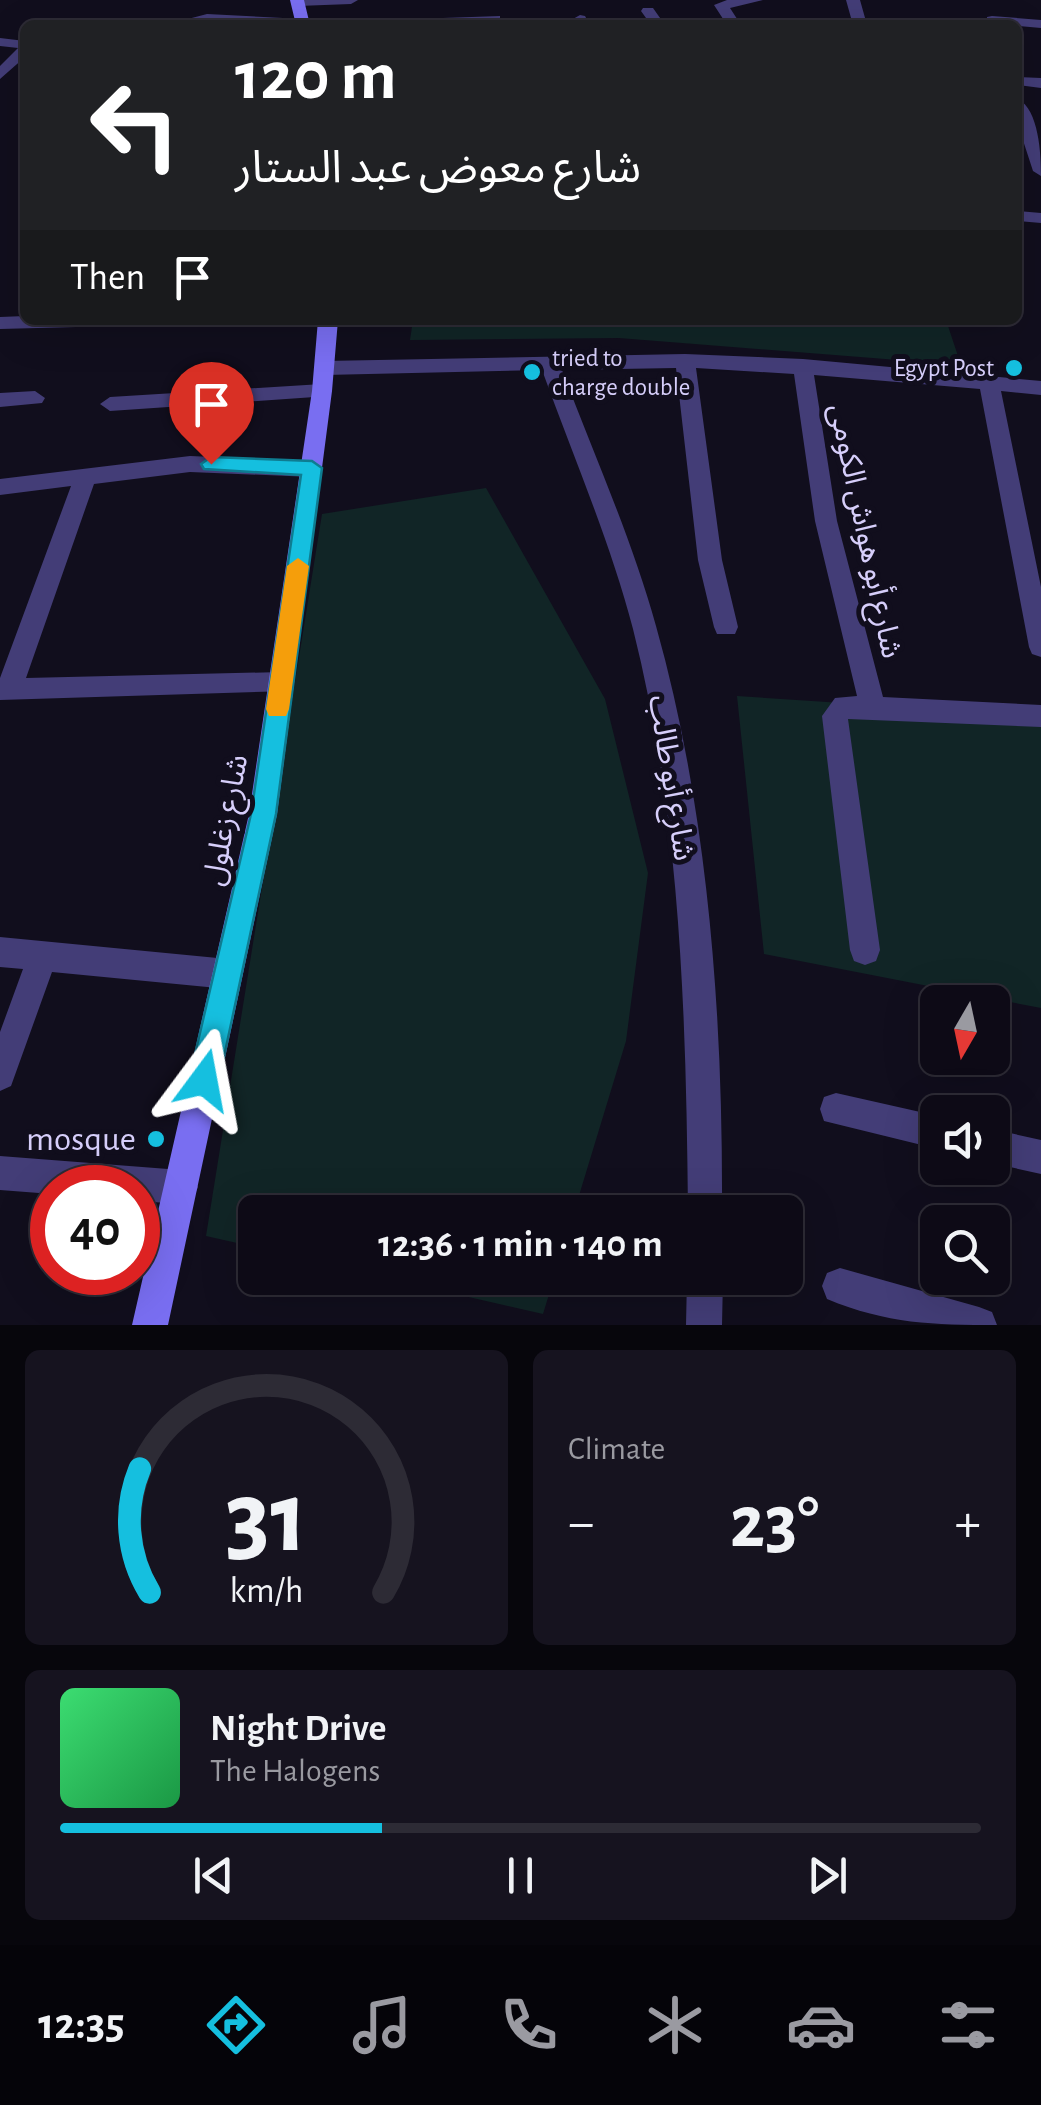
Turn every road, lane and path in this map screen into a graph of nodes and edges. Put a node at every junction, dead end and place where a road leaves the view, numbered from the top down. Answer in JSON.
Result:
{"nodes":[{"id":1,"x":351,"y":0,"type":"edge"},
{"id":2,"x":756,"y":0,"type":"edge"},
{"id":3,"x":298,"y":1,"type":"edge"},
{"id":4,"x":648,"y":11,"type":"dead end"},
{"id":5,"x":495,"y":19,"type":"dead end"},
{"id":6,"x":197,"y":20,"type":"edge"},
{"id":7,"x":239,"y":20,"type":"edge"},
{"id":8,"x":472,"y":20,"type":"edge"},
{"id":9,"x":654,"y":20,"type":"edge"},
{"id":10,"x":731,"y":20,"type":"edge"},
{"id":11,"x":20,"y":53,"type":"edge"},
{"id":12,"x":0,"y":75,"type":"edge"},
{"id":13,"x":1022,"y":117,"type":"edge"},
{"id":14,"x":1030,"y":143,"type":"edge"},
{"id":15,"x":1041,"y":172,"type":"edge"},
{"id":16,"x":328,"y":325,"type":"edge"},
{"id":17,"x":686,"y":361,"type":"junction"},
{"id":18,"x":549,"y":362,"type":"junction"},
{"id":19,"x":802,"y":366,"type":"junction"},
{"id":20,"x":324,"y":380,"type":"junction"},
{"id":21,"x":990,"y":383,"type":"junction"},
{"id":22,"x":1041,"y":388,"type":"edge"},
{"id":23,"x":34,"y":398,"type":"dead end"},
{"id":24,"x":0,"y":400,"type":"edge"},
{"id":25,"x":110,"y":404,"type":"dead end"},
{"id":26,"x":312,"y":468,"type":"junction"},
{"id":27,"x":85,"y":477,"type":"junction"},
{"id":28,"x":0,"y":487,"type":"edge"},
{"id":29,"x":726,"y":627,"type":"dead end"},
{"id":30,"x":1041,"y":647,"type":"edge"},
{"id":31,"x":281,"y":684,"type":"junction"},
{"id":32,"x":5,"y":689,"type":"edge"},
{"id":33,"x":873,"y":708,"type":"junction"},
{"id":34,"x":1041,"y":716,"type":"edge"},
{"id":35,"x":865,"y":950,"type":"dead end"},
{"id":36,"x":0,"y":952,"type":"edge"},
{"id":37,"x":43,"y":956,"type":"junction"},
{"id":38,"x":228,"y":974,"type":"junction"},
{"id":39,"x":0,"y":1075,"type":"edge"},
{"id":40,"x":836,"y":1109,"type":"dead end"},
{"id":41,"x":920,"y":1129,"type":"edge"},
{"id":42,"x":1010,"y":1150,"type":"edge"},
{"id":43,"x":1041,"y":1157,"type":"edge"},
{"id":44,"x":0,"y":1173,"type":"edge"},
{"id":45,"x":180,"y":1187,"type":"junction"},
{"id":46,"x":704,"y":1195,"type":"edge"},
{"id":47,"x":840,"y":1286,"type":"dead end"},
{"id":48,"x":705,"y":1295,"type":"edge"},
{"id":49,"x":150,"y":1325,"type":"edge"},
{"id":50,"x":704,"y":1325,"type":"edge"},
{"id":51,"x":979,"y":1325,"type":"edge"}],
"edges":[{"from":1,"to":3,"type":"street"},
{"from":2,"to":10,"type":"street"},
{"from":4,"to":9,"type":"street"},
{"from":5,"to":8,"type":"street"},
{"from":6,"to":7,"type":"street"},
{"from":11,"to":12,"type":"street"},
{"from":13,"to":14,"type":"street"},
{"from":14,"to":15,"type":"street"},
{"from":16,"to":20,"type":"street","name":"شارع زغلول"},
{"from":17,"to":18,"type":"street"},
{"from":17,"to":19,"type":"street"},
{"from":17,"to":29,"type":"street"},
{"from":18,"to":20,"type":"street"},
{"from":18,"to":46,"type":"street","name":"شارع أبو طالب"},
{"from":19,"to":21,"type":"street"},
{"from":19,"to":33,"type":"street","name":"شارع أبو هواش الكومى"},
{"from":20,"to":25,"type":"street"},
{"from":20,"to":26,"type":"street","name":"شارع زغلول"},
{"from":21,"to":22,"type":"street"},
{"from":21,"to":30,"type":"street"},
{"from":23,"to":24,"type":"street"},
{"from":26,"to":27,"type":"street"},
{"from":26,"to":31,"type":"street","name":"شارع زغلول"},
{"from":27,"to":28,"type":"street"},
{"from":27,"to":32,"type":"street"},
{"from":31,"to":32,"type":"street"},
{"from":31,"to":38,"type":"street","name":"شارع زغلول"},
{"from":33,"to":34,"type":"street"},
{"from":33,"to":35,"type":"street"},
{"from":36,"to":37,"type":"street"},
{"from":37,"to":38,"type":"street"},
{"from":37,"to":39,"type":"street"},
{"from":38,"to":45,"type":"street","name":"شارع زغلول"},
{"from":40,"to":41,"type":"street"},
{"from":42,"to":43,"type":"street"},
{"from":44,"to":45,"type":"street"},
{"from":45,"to":49,"type":"street","name":"شارع زغلول"},
{"from":47,"to":51,"type":"street"},
{"from":48,"to":50,"type":"street"}]}
